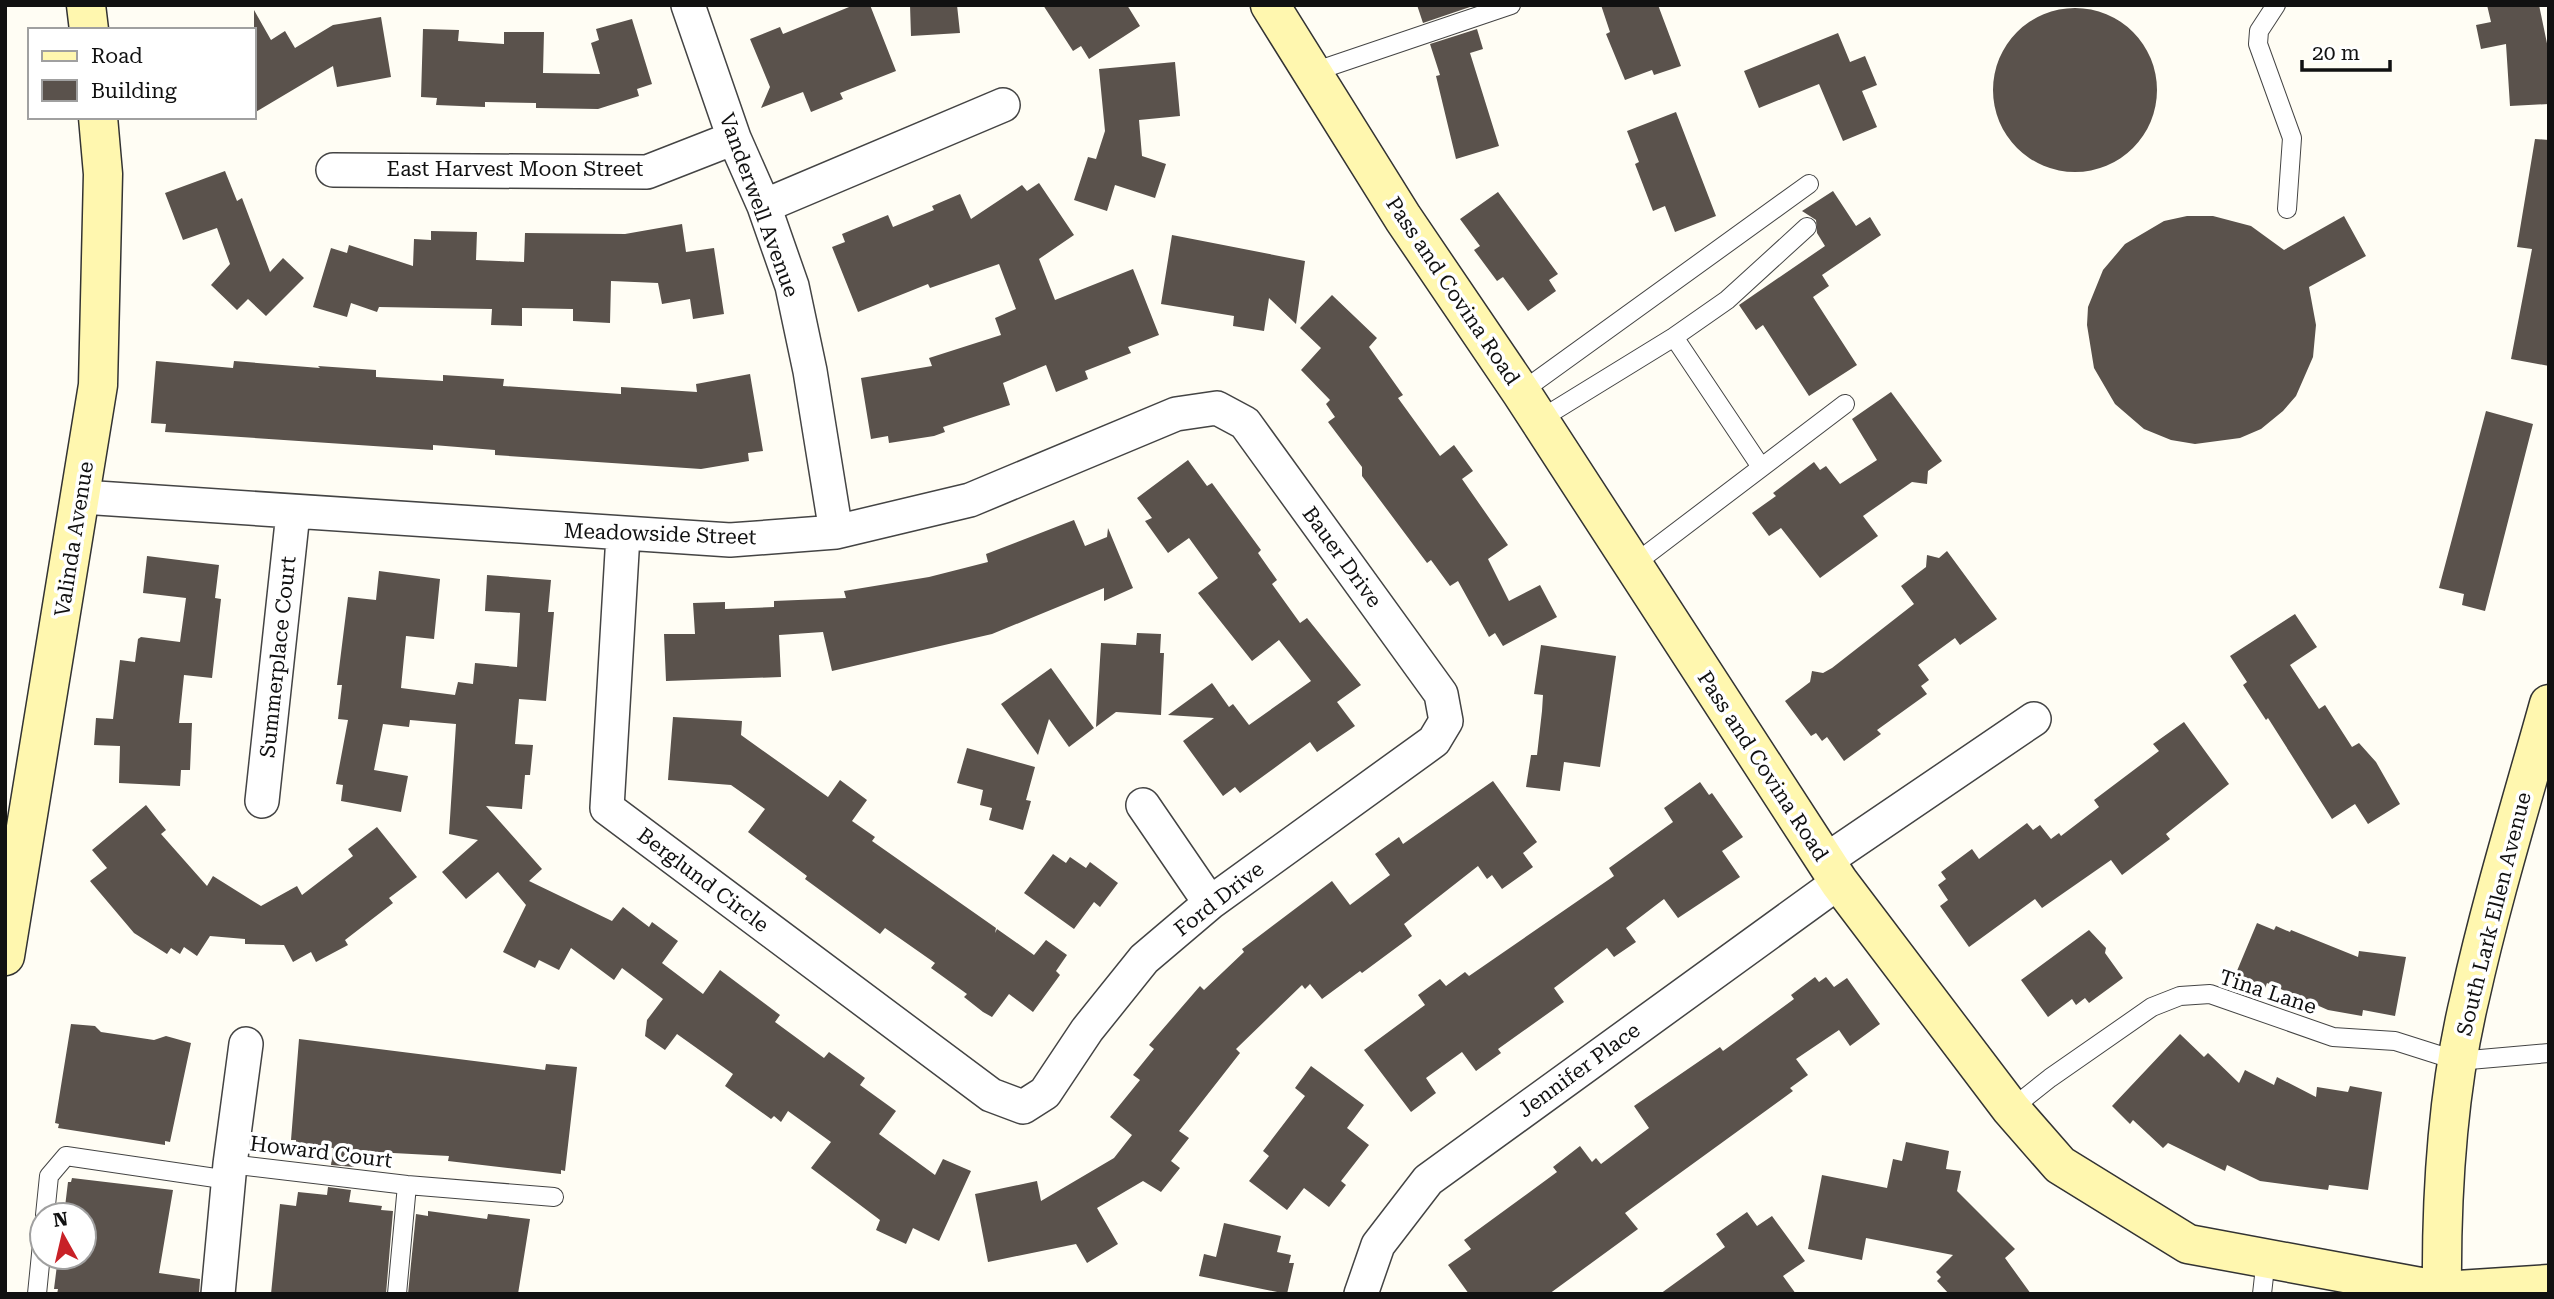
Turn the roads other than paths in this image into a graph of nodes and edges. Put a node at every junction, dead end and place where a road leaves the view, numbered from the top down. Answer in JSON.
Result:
{"nodes":[{"id":1,"x":86,"y":5,"type":"edge"},
{"id":2,"x":688,"y":5,"type":"edge"},
{"id":3,"x":1270,"y":5,"type":"edge"},
{"id":4,"x":1511,"y":5,"type":"edge"},
{"id":5,"x":2276,"y":5,"type":"edge"},
{"id":6,"x":89,"y":28,"type":"edge"},
{"id":7,"x":1313,"y":72,"type":"junction"},
{"id":8,"x":1003,"y":105,"type":"dead end"},
{"id":9,"x":98,"y":119,"type":"edge"},
{"id":10,"x":734,"y":138,"type":"junction"},
{"id":11,"x":333,"y":170,"type":"dead end"},
{"id":12,"x":1809,"y":184,"type":"dead end"},
{"id":13,"x":764,"y":205,"type":"junction"},
{"id":14,"x":2287,"y":209,"type":"dead end"},
{"id":15,"x":1807,"y":228,"type":"dead end"},
{"id":16,"x":1674,"y":337,"type":"junction"},
{"id":17,"x":1844,"y":404,"type":"dead end"},
{"id":18,"x":1530,"y":406,"type":"junction"},
{"id":19,"x":1217,"y":408,"type":"joint"},
{"id":20,"x":1761,"y":467,"type":"junction"},
{"id":21,"x":82,"y":496,"type":"junction"},
{"id":22,"x":293,"y":513,"type":"junction"},
{"id":23,"x":836,"y":532,"type":"junction"},
{"id":24,"x":623,"y":535,"type":"junction"},
{"id":25,"x":1633,"y":565,"type":"junction"},
{"id":26,"x":2549,"y":704,"type":"edge"},
{"id":27,"x":2034,"y":719,"type":"dead end"},
{"id":28,"x":1446,"y":721,"type":"joint"},
{"id":29,"x":262,"y":801,"type":"dead end"},
{"id":30,"x":1143,"y":805,"type":"dead end"},
{"id":31,"x":1832,"y":872,"type":"junction"},
{"id":32,"x":1210,"y":903,"type":"junction"},
{"id":33,"x":6,"y":941,"type":"edge"},
{"id":34,"x":246,"y":1044,"type":"dead end"},
{"id":35,"x":2549,"y":1053,"type":"edge"},
{"id":36,"x":2458,"y":1061,"type":"junction"},
{"id":37,"x":1023,"y":1107,"type":"joint"},
{"id":38,"x":2011,"y":1109,"type":"junction"},
{"id":39,"x":229,"y":1172,"type":"junction"},
{"id":40,"x":407,"y":1185,"type":"junction"},
{"id":41,"x":554,"y":1197,"type":"dead end"},
{"id":42,"x":46,"y":1201,"type":"edge"},
{"id":43,"x":39,"y":1271,"type":"edge"},
{"id":44,"x":2264,"y":1276,"type":"edge"},
{"id":45,"x":2549,"y":1284,"type":"edge"},
{"id":46,"x":2442,"y":1292,"type":"edge"},
{"id":47,"x":37,"y":1294,"type":"edge"},
{"id":48,"x":218,"y":1294,"type":"edge"},
{"id":49,"x":397,"y":1294,"type":"edge"},
{"id":50,"x":1361,"y":1294,"type":"edge"}],
"edges":[{"from":1,"to":6,"type":"street"},
{"from":2,"to":10,"type":"street","name":"Vanderwell Avenue"},
{"from":3,"to":7,"type":"street","name":"Pass and Covina Road"},
{"from":4,"to":7,"type":"lane"},
{"from":5,"to":14,"type":"lane"},
{"from":7,"to":18,"type":"street","name":"Pass and Covina Road"},
{"from":8,"to":13,"type":"street"},
{"from":9,"to":21,"type":"street","name":"Valinda Avenue"},
{"from":10,"to":11,"type":"street","name":"East Harvest Moon Street"},
{"from":10,"to":13,"type":"street","name":"Vanderwell Avenue"},
{"from":12,"to":18,"type":"lane"},
{"from":13,"to":23,"type":"street","name":"Vanderwell Avenue"},
{"from":15,"to":16,"type":"lane"},
{"from":16,"to":18,"type":"lane"},
{"from":16,"to":20,"type":"lane"},
{"from":17,"to":20,"type":"lane"},
{"from":18,"to":25,"type":"street","name":"Pass and Covina Road"},
{"from":19,"to":23,"type":"street","name":"Meadowside Street"},
{"from":19,"to":28,"type":"street","name":"Bauer Drive"},
{"from":20,"to":25,"type":"lane"},
{"from":21,"to":22,"type":"street","name":"Meadowside Street"},
{"from":21,"to":33,"type":"street","name":"Valinda Avenue"},
{"from":22,"to":24,"type":"street","name":"Meadowside Street"},
{"from":22,"to":29,"type":"street","name":"Summerplace Court"},
{"from":23,"to":24,"type":"street","name":"Meadowside Street"},
{"from":24,"to":37,"type":"street","name":"Berglund Circle"},
{"from":25,"to":31,"type":"street","name":"Pass and Covina Road"},
{"from":26,"to":36,"type":"street","name":"South Lark Ellen Avenue"},
{"from":27,"to":31,"type":"street","name":"Jennifer Place"},
{"from":28,"to":32,"type":"street","name":"Ford Drive"},
{"from":30,"to":32,"type":"street"},
{"from":31,"to":38,"type":"street","name":"Pass and Covina Road"},
{"from":31,"to":50,"type":"street","name":"Jennifer Place"},
{"from":32,"to":37,"type":"street","name":"Ford Drive"},
{"from":34,"to":39,"type":"street"},
{"from":35,"to":36,"type":"lane"},
{"from":36,"to":38,"type":"lane","name":"Tina Lane"},
{"from":36,"to":46,"type":"street","name":"South Lark Ellen Avenue"},
{"from":38,"to":44,"type":"street","name":"Pass and Covina Road"},
{"from":39,"to":40,"type":"lane","name":"Howard Court"},
{"from":39,"to":42,"type":"lane","name":"Howard Court"},
{"from":39,"to":48,"type":"street"},
{"from":40,"to":41,"type":"lane","name":"Howard Court"},
{"from":40,"to":49,"type":"lane","name":"Howard Court"},
{"from":43,"to":47,"type":"lane"},
{"from":44,"to":46,"type":"street","name":"Pass and Covina Road"},
{"from":45,"to":46,"type":"street","name":"Pass and Covina Road"}]}
